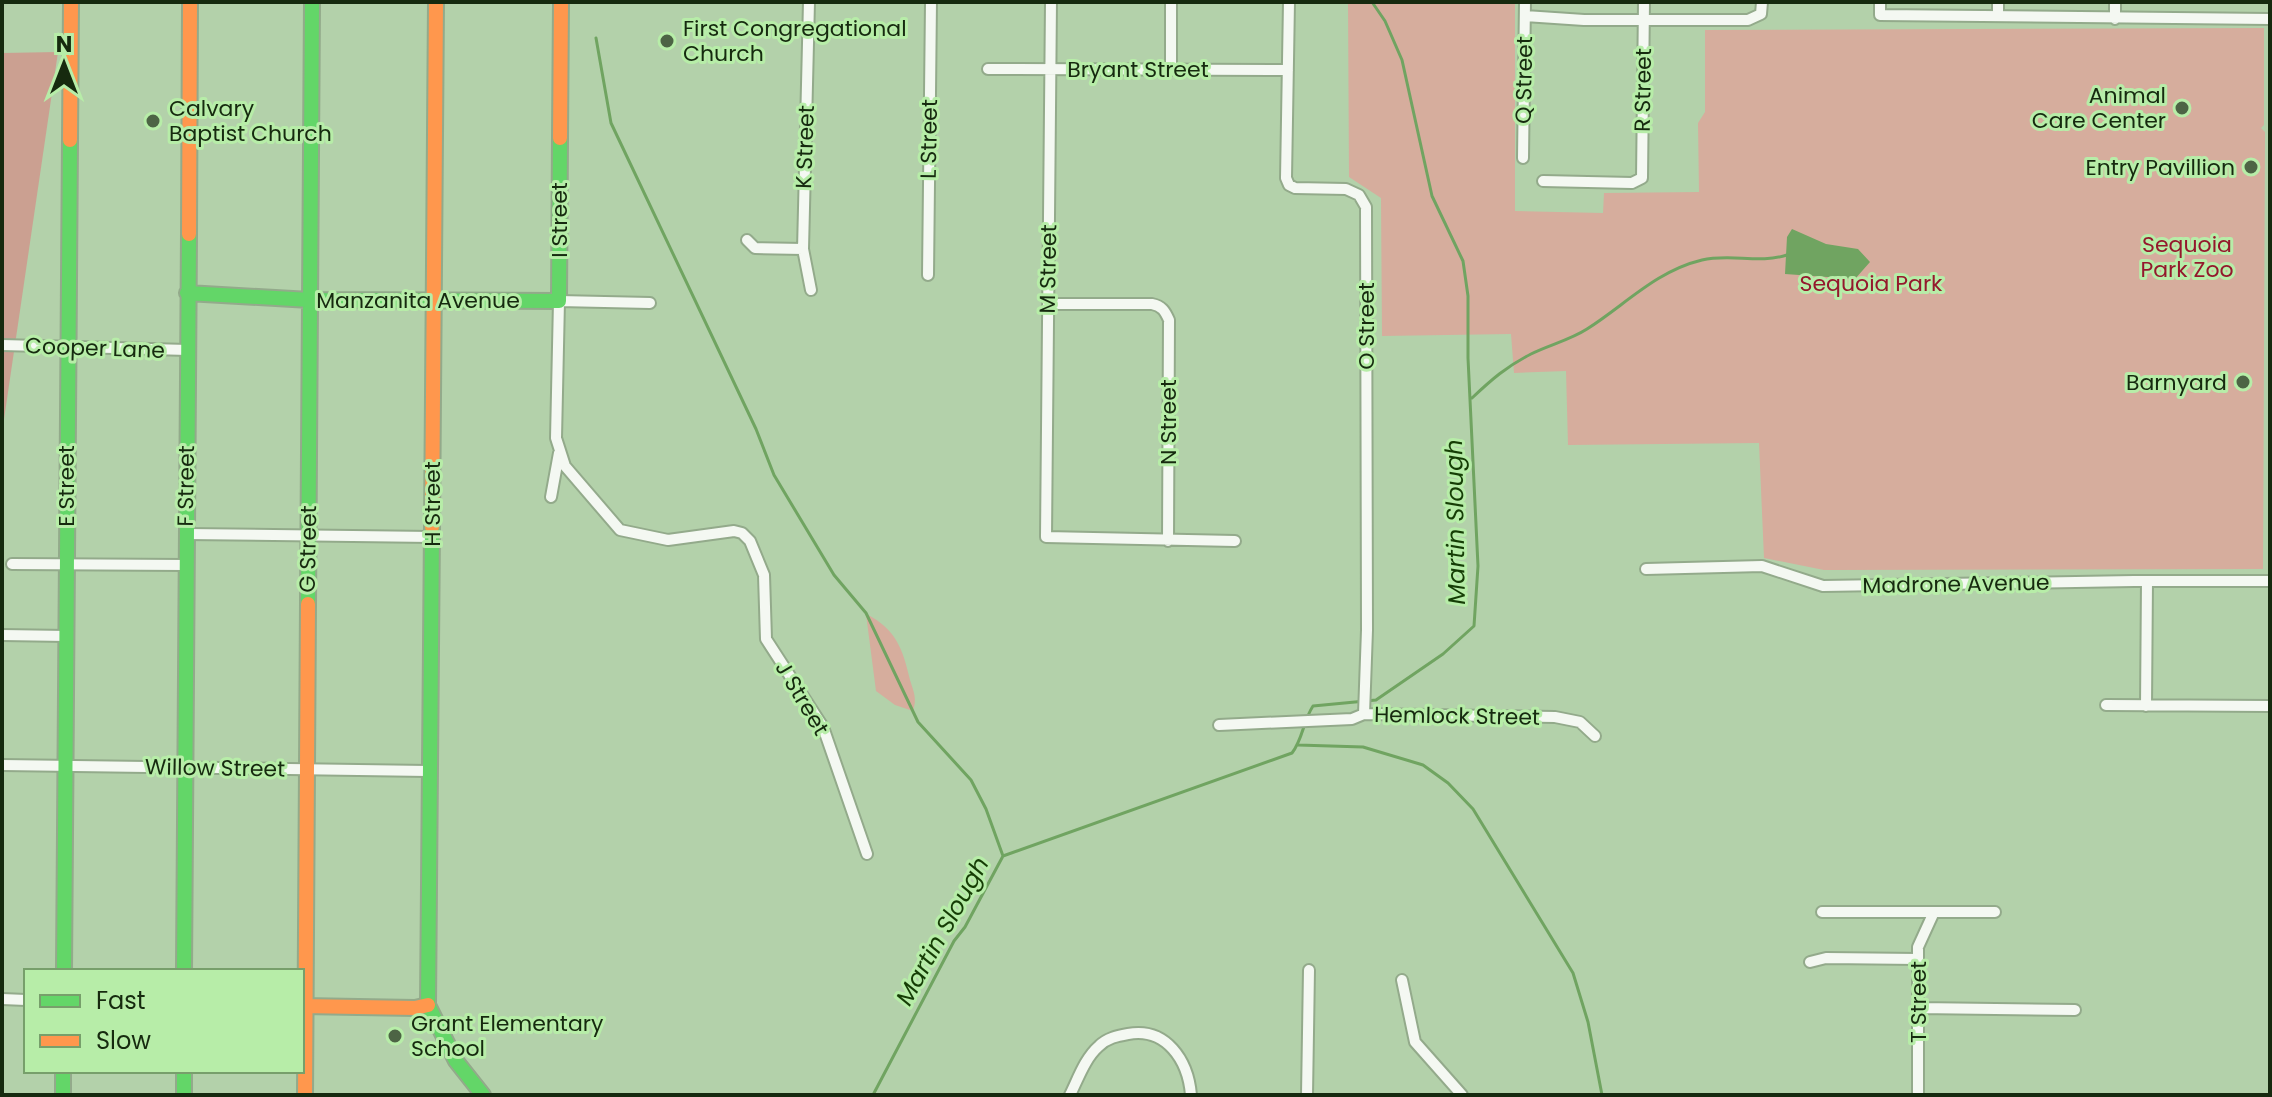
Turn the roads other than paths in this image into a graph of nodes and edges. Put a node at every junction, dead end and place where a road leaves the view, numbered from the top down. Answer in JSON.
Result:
{"nodes":[{"id":1,"x":71,"y":2,"type":"edge"},
{"id":2,"x":190,"y":2,"type":"edge"},
{"id":3,"x":312,"y":2,"type":"edge"},
{"id":4,"x":436,"y":2,"type":"edge"},
{"id":5,"x":561,"y":2,"type":"edge"},
{"id":6,"x":809,"y":2,"type":"edge"},
{"id":7,"x":931,"y":2,"type":"edge"},
{"id":8,"x":1051,"y":2,"type":"edge"},
{"id":9,"x":1171,"y":2,"type":"edge"},
{"id":10,"x":1289,"y":2,"type":"edge"},
{"id":11,"x":1525,"y":2,"type":"edge"},
{"id":12,"x":1644,"y":2,"type":"edge"},
{"id":13,"x":1762,"y":2,"type":"edge"},
{"id":14,"x":1880,"y":2,"type":"edge"},
{"id":15,"x":1998,"y":2,"type":"edge"},
{"id":16,"x":2115,"y":2,"type":"edge"},
{"id":17,"x":1525,"y":16,"type":"junction"},
{"id":18,"x":1998,"y":16,"type":"junction"},
{"id":19,"x":2115,"y":19,"type":"junction"},
{"id":20,"x":2270,"y":19,"type":"edge"},
{"id":21,"x":1644,"y":21,"type":"junction"},
{"id":22,"x":1051,"y":68,"type":"junction"},
{"id":23,"x":988,"y":69,"type":"dead end"},
{"id":24,"x":1171,"y":69,"type":"junction"},
{"id":25,"x":1288,"y":70,"type":"junction"},
{"id":26,"x":1523,"y":158,"type":"dead end"},
{"id":27,"x":1543,"y":181,"type":"dead end"},
{"id":28,"x":747,"y":240,"type":"dead end"},
{"id":29,"x":803,"y":249,"type":"junction"},
{"id":30,"x":928,"y":275,"type":"dead end"},
{"id":31,"x":811,"y":290,"type":"dead end"},
{"id":32,"x":187,"y":293,"type":"junction"},
{"id":33,"x":310,"y":300,"type":"junction"},
{"id":34,"x":433,"y":300,"type":"junction"},
{"id":35,"x":559,"y":301,"type":"junction"},
{"id":36,"x":650,"y":303,"type":"dead end"},
{"id":37,"x":1048,"y":304,"type":"junction"},
{"id":38,"x":2,"y":345,"type":"edge"},
{"id":39,"x":67,"y":346,"type":"junction"},
{"id":40,"x":188,"y":350,"type":"junction"},
{"id":41,"x":559,"y":451,"type":"junction"},
{"id":42,"x":551,"y":497,"type":"dead end"},
{"id":43,"x":186,"y":534,"type":"junction"},
{"id":44,"x":308,"y":536,"type":"junction"},
{"id":45,"x":432,"y":537,"type":"junction"},
{"id":46,"x":1168,"y":541,"type":"junction"},
{"id":47,"x":1235,"y":541,"type":"dead end"},
{"id":48,"x":12,"y":564,"type":"dead end"},
{"id":49,"x":66,"y":564,"type":"junction"},
{"id":50,"x":185,"y":565,"type":"junction"},
{"id":51,"x":1646,"y":569,"type":"dead end"},
{"id":52,"x":2147,"y":581,"type":"junction"},
{"id":53,"x":2270,"y":581,"type":"edge"},
{"id":54,"x":2,"y":635,"type":"edge"},
{"id":55,"x":67,"y":636,"type":"junction"},
{"id":56,"x":2106,"y":705,"type":"dead end"},
{"id":57,"x":2146,"y":706,"type":"junction"},
{"id":58,"x":2270,"y":706,"type":"edge"},
{"id":59,"x":1364,"y":714,"type":"junction"},
{"id":60,"x":1219,"y":725,"type":"dead end"},
{"id":61,"x":1595,"y":736,"type":"dead end"},
{"id":62,"x":2,"y":765,"type":"edge"},
{"id":63,"x":67,"y":766,"type":"junction"},
{"id":64,"x":185,"y":768,"type":"junction"},
{"id":65,"x":306,"y":769,"type":"junction"},
{"id":66,"x":428,"y":771,"type":"junction"},
{"id":67,"x":867,"y":854,"type":"dead end"},
{"id":68,"x":1822,"y":912,"type":"dead end"},
{"id":69,"x":1934,"y":912,"type":"junction"},
{"id":70,"x":1995,"y":912,"type":"dead end"},
{"id":71,"x":1918,"y":959,"type":"junction"},
{"id":72,"x":1810,"y":962,"type":"dead end"},
{"id":73,"x":64,"y":969,"type":"edge"},
{"id":74,"x":184,"y":969,"type":"edge"},
{"id":75,"x":1309,"y":970,"type":"dead end"},
{"id":76,"x":1402,"y":980,"type":"dead end"},
{"id":77,"x":2,"y":999,"type":"edge"},
{"id":78,"x":24,"y":1000,"type":"edge"},
{"id":79,"x":428,"y":1005,"type":"junction"},
{"id":80,"x":304,"y":1006,"type":"edge"},
{"id":81,"x":1918,"y":1008,"type":"junction"},
{"id":82,"x":2075,"y":1010,"type":"dead end"},
{"id":83,"x":63,"y":1073,"type":"edge"},
{"id":84,"x":184,"y":1073,"type":"edge"},
{"id":85,"x":63,"y":1095,"type":"edge"},
{"id":86,"x":184,"y":1095,"type":"edge"},
{"id":87,"x":305,"y":1095,"type":"edge"},
{"id":88,"x":483,"y":1095,"type":"edge"},
{"id":89,"x":1070,"y":1095,"type":"edge"},
{"id":90,"x":1191,"y":1095,"type":"edge"},
{"id":91,"x":1307,"y":1095,"type":"edge"},
{"id":92,"x":1462,"y":1095,"type":"edge"},
{"id":93,"x":1918,"y":1095,"type":"edge"}],
"edges":[{"from":1,"to":39,"type":"street","name":"E Street"},
{"from":2,"to":32,"type":"street","name":"F Street"},
{"from":3,"to":33,"type":"street","name":"G Street"},
{"from":4,"to":34,"type":"street","name":"H Street"},
{"from":5,"to":35,"type":"street","name":"I Street"},
{"from":6,"to":29,"type":"street","name":"K Street"},
{"from":7,"to":30,"type":"street","name":"L Street"},
{"from":8,"to":22,"type":"street","name":"M Street"},
{"from":9,"to":24,"type":"street"},
{"from":10,"to":25,"type":"street","name":"O Street"},
{"from":11,"to":17,"type":"street","name":"Q Street"},
{"from":12,"to":21,"type":"street","name":"R Street"},
{"from":13,"to":21,"type":"street"},
{"from":14,"to":18,"type":"street"},
{"from":15,"to":18,"type":"street"},
{"from":16,"to":19,"type":"street"},
{"from":17,"to":21,"type":"street"},
{"from":17,"to":26,"type":"street","name":"Q Street"},
{"from":18,"to":19,"type":"street"},
{"from":19,"to":20,"type":"street"},
{"from":21,"to":27,"type":"street","name":"R Street"},
{"from":22,"to":23,"type":"street","name":"Bryant Street"},
{"from":22,"to":24,"type":"street","name":"Bryant Street"},
{"from":22,"to":37,"type":"street","name":"M Street"},
{"from":24,"to":25,"type":"street","name":"Bryant Street"},
{"from":25,"to":59,"type":"street","name":"O Street"},
{"from":28,"to":29,"type":"street"},
{"from":29,"to":31,"type":"street","name":"K Street"},
{"from":32,"to":33,"type":"street","name":"Manzanita Avenue"},
{"from":32,"to":40,"type":"street","name":"F Street"},
{"from":33,"to":34,"type":"street","name":"Manzanita Avenue"},
{"from":33,"to":44,"type":"street","name":"G Street"},
{"from":34,"to":35,"type":"street","name":"Manzanita Avenue"},
{"from":34,"to":45,"type":"street","name":"H Street"},
{"from":35,"to":36,"type":"street","name":"Manzanita Avenue"},
{"from":35,"to":41,"type":"street","name":"I Street"},
{"from":37,"to":46,"type":"street","name":"N Street"},
{"from":37,"to":46,"type":"street","name":"M Street"},
{"from":38,"to":39,"type":"street","name":"Cooper Lane"},
{"from":39,"to":40,"type":"street","name":"Cooper Lane"},
{"from":39,"to":49,"type":"street","name":"E Street"},
{"from":40,"to":43,"type":"street","name":"F Street"},
{"from":41,"to":42,"type":"street"},
{"from":41,"to":67,"type":"street","name":"J Street"},
{"from":43,"to":44,"type":"street"},
{"from":43,"to":50,"type":"street","name":"F Street"},
{"from":44,"to":45,"type":"street"},
{"from":44,"to":65,"type":"street","name":"G Street"},
{"from":45,"to":66,"type":"street","name":"H Street"},
{"from":46,"to":47,"type":"street"},
{"from":48,"to":49,"type":"street"},
{"from":49,"to":50,"type":"street"},
{"from":49,"to":55,"type":"street","name":"E Street"},
{"from":50,"to":64,"type":"street","name":"F Street"},
{"from":51,"to":52,"type":"street","name":"Madrone Avenue"},
{"from":52,"to":53,"type":"street","name":"Madrone Avenue"},
{"from":52,"to":57,"type":"street"},
{"from":54,"to":55,"type":"street"},
{"from":55,"to":63,"type":"street","name":"E Street"},
{"from":56,"to":57,"type":"street"},
{"from":57,"to":58,"type":"street"},
{"from":59,"to":60,"type":"street","name":"Hemlock Street"},
{"from":59,"to":61,"type":"street","name":"Hemlock Street"},
{"from":62,"to":63,"type":"street","name":"Willow Street"},
{"from":63,"to":64,"type":"street","name":"Willow Street"},
{"from":63,"to":73,"type":"street","name":"E Street"},
{"from":64,"to":65,"type":"street","name":"Willow Street"},
{"from":64,"to":74,"type":"street","name":"F Street"},
{"from":65,"to":66,"type":"street","name":"Willow Street"},
{"from":65,"to":80,"type":"street","name":"G Street"},
{"from":66,"to":79,"type":"street","name":"H Street"},
{"from":68,"to":69,"type":"street"},
{"from":69,"to":70,"type":"street"},
{"from":69,"to":71,"type":"street","name":"T Street"},
{"from":71,"to":72,"type":"street"},
{"from":71,"to":81,"type":"street","name":"T Street"},
{"from":75,"to":91,"type":"street"},
{"from":76,"to":92,"type":"street"},
{"from":77,"to":78,"type":"street"},
{"from":79,"to":80,"type":"street"},
{"from":79,"to":88,"type":"street"},
{"from":80,"to":87,"type":"street","name":"G Street"},
{"from":81,"to":82,"type":"street"},
{"from":81,"to":93,"type":"street","name":"T Street"},
{"from":83,"to":85,"type":"street"},
{"from":84,"to":86,"type":"street"},
{"from":89,"to":90,"type":"street"}]}
